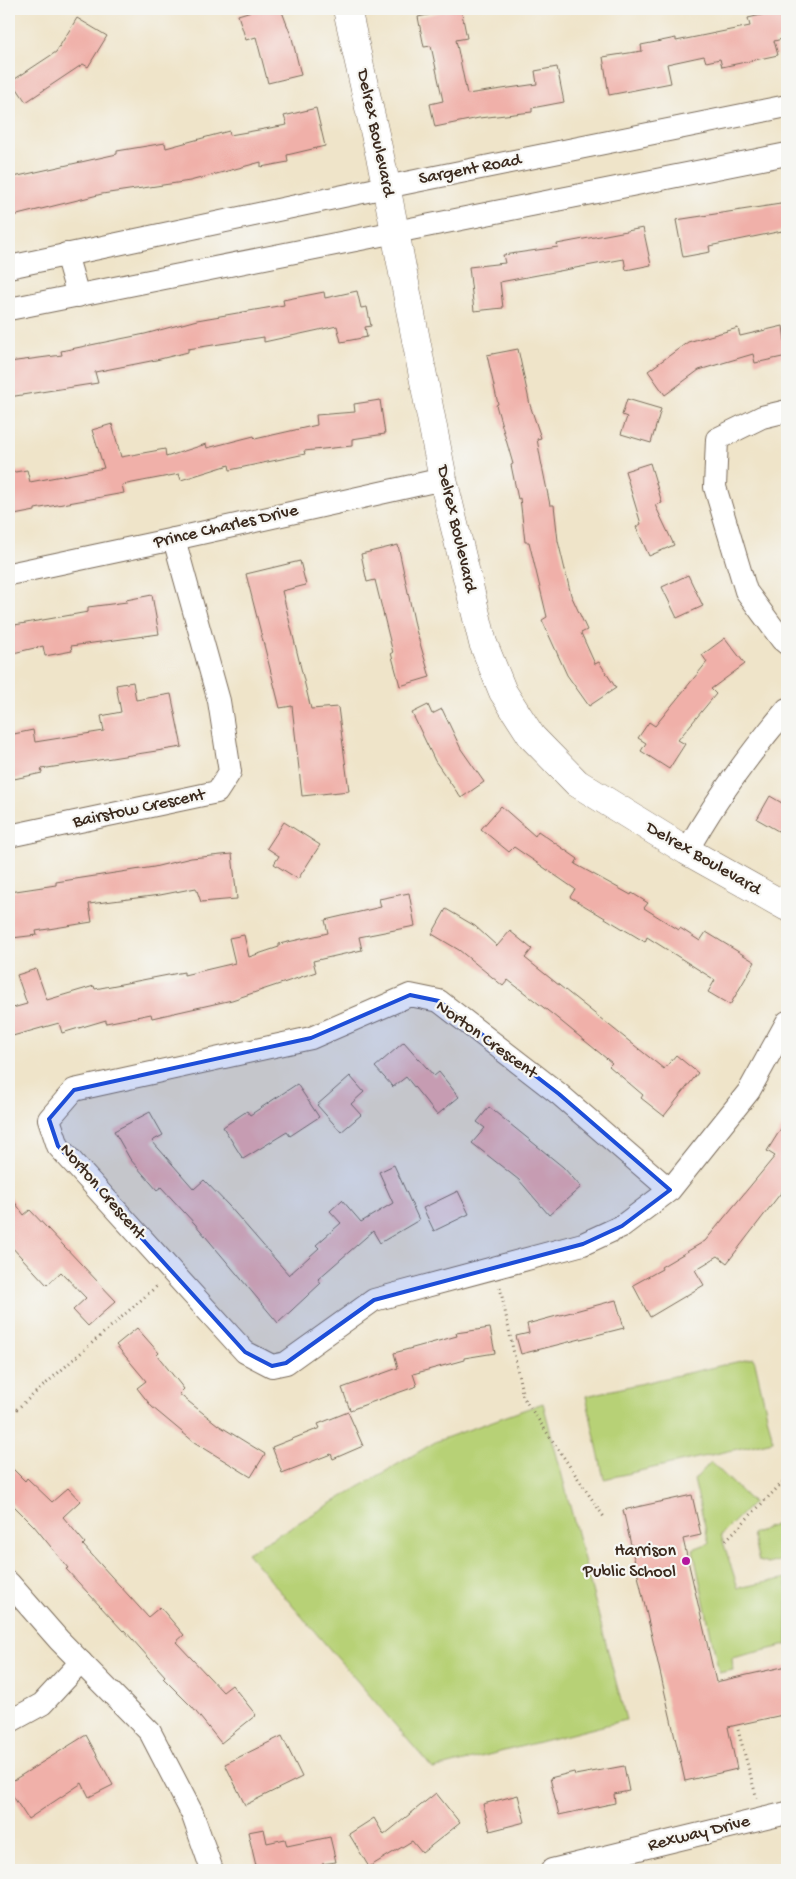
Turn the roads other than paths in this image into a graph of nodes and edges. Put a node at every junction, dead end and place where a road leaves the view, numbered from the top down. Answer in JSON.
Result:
{"nodes":[{"id":1,"x":347,"y":9,"type":"edge"},
{"id":2,"x":787,"y":106,"type":"edge"},
{"id":3,"x":787,"y":154,"type":"edge"},
{"id":4,"x":386,"y":187,"type":"junction"},
{"id":5,"x":395,"y":233,"type":"junction"},
{"id":6,"x":66,"y":254,"type":"junction"},
{"id":7,"x":9,"y":267,"type":"edge"},
{"id":8,"x":78,"y":296,"type":"junction"},
{"id":9,"x":9,"y":309,"type":"edge"},
{"id":10,"x":787,"y":411,"type":"edge"},
{"id":11,"x":443,"y":479,"type":"junction"},
{"id":12,"x":174,"y":540,"type":"junction"},
{"id":13,"x":9,"y":574,"type":"edge"},
{"id":14,"x":787,"y":644,"type":"edge"},
{"id":15,"x":787,"y":708,"type":"edge"},
{"id":16,"x":9,"y":836,"type":"edge"},
{"id":17,"x":687,"y":852,"type":"junction"},
{"id":18,"x":787,"y":907,"type":"edge"},
{"id":19,"x":787,"y":1022,"type":"edge"},
{"id":20,"x":670,"y":1190,"type":"junction"},
{"id":21,"x":9,"y":1583,"type":"edge"},
{"id":22,"x":81,"y":1662,"type":"junction"},
{"id":23,"x":9,"y":1722,"type":"edge"},
{"id":24,"x":787,"y":1813,"type":"edge"},
{"id":25,"x":212,"y":1870,"type":"edge"},
{"id":26,"x":552,"y":1870,"type":"edge"}],
"edges":[{"from":1,"to":4,"type":"street","name":"Delrex Boulevard"},
{"from":2,"to":4,"type":"street","name":"Sargent Road"},
{"from":3,"to":5,"type":"street"},
{"from":4,"to":5,"type":"street","name":"Delrex Boulevard"},
{"from":4,"to":6,"type":"street","name":"Sargent Road"},
{"from":5,"to":8,"type":"street"},
{"from":5,"to":11,"type":"street","name":"Delrex Boulevard"},
{"from":6,"to":7,"type":"street","name":"Sargent Road"},
{"from":6,"to":8,"type":"street"},
{"from":8,"to":9,"type":"street"},
{"from":10,"to":14,"type":"street"},
{"from":11,"to":12,"type":"street","name":"Prince Charles Drive"},
{"from":11,"to":17,"type":"street","name":"Delrex Boulevard"},
{"from":12,"to":13,"type":"street","name":"Prince Charles Drive"},
{"from":12,"to":16,"type":"street","name":"Bairstow Crescent"},
{"from":15,"to":17,"type":"street"},
{"from":17,"to":18,"type":"street","name":"Delrex Boulevard"},
{"from":19,"to":20,"type":"street","name":"Norton Crescent"},
{"from":20,"to":20,"type":"street","name":"Norton Crescent"},
{"from":21,"to":22,"type":"street"},
{"from":22,"to":23,"type":"street"},
{"from":22,"to":25,"type":"street"},
{"from":24,"to":26,"type":"street","name":"Rexway Drive"}]}
